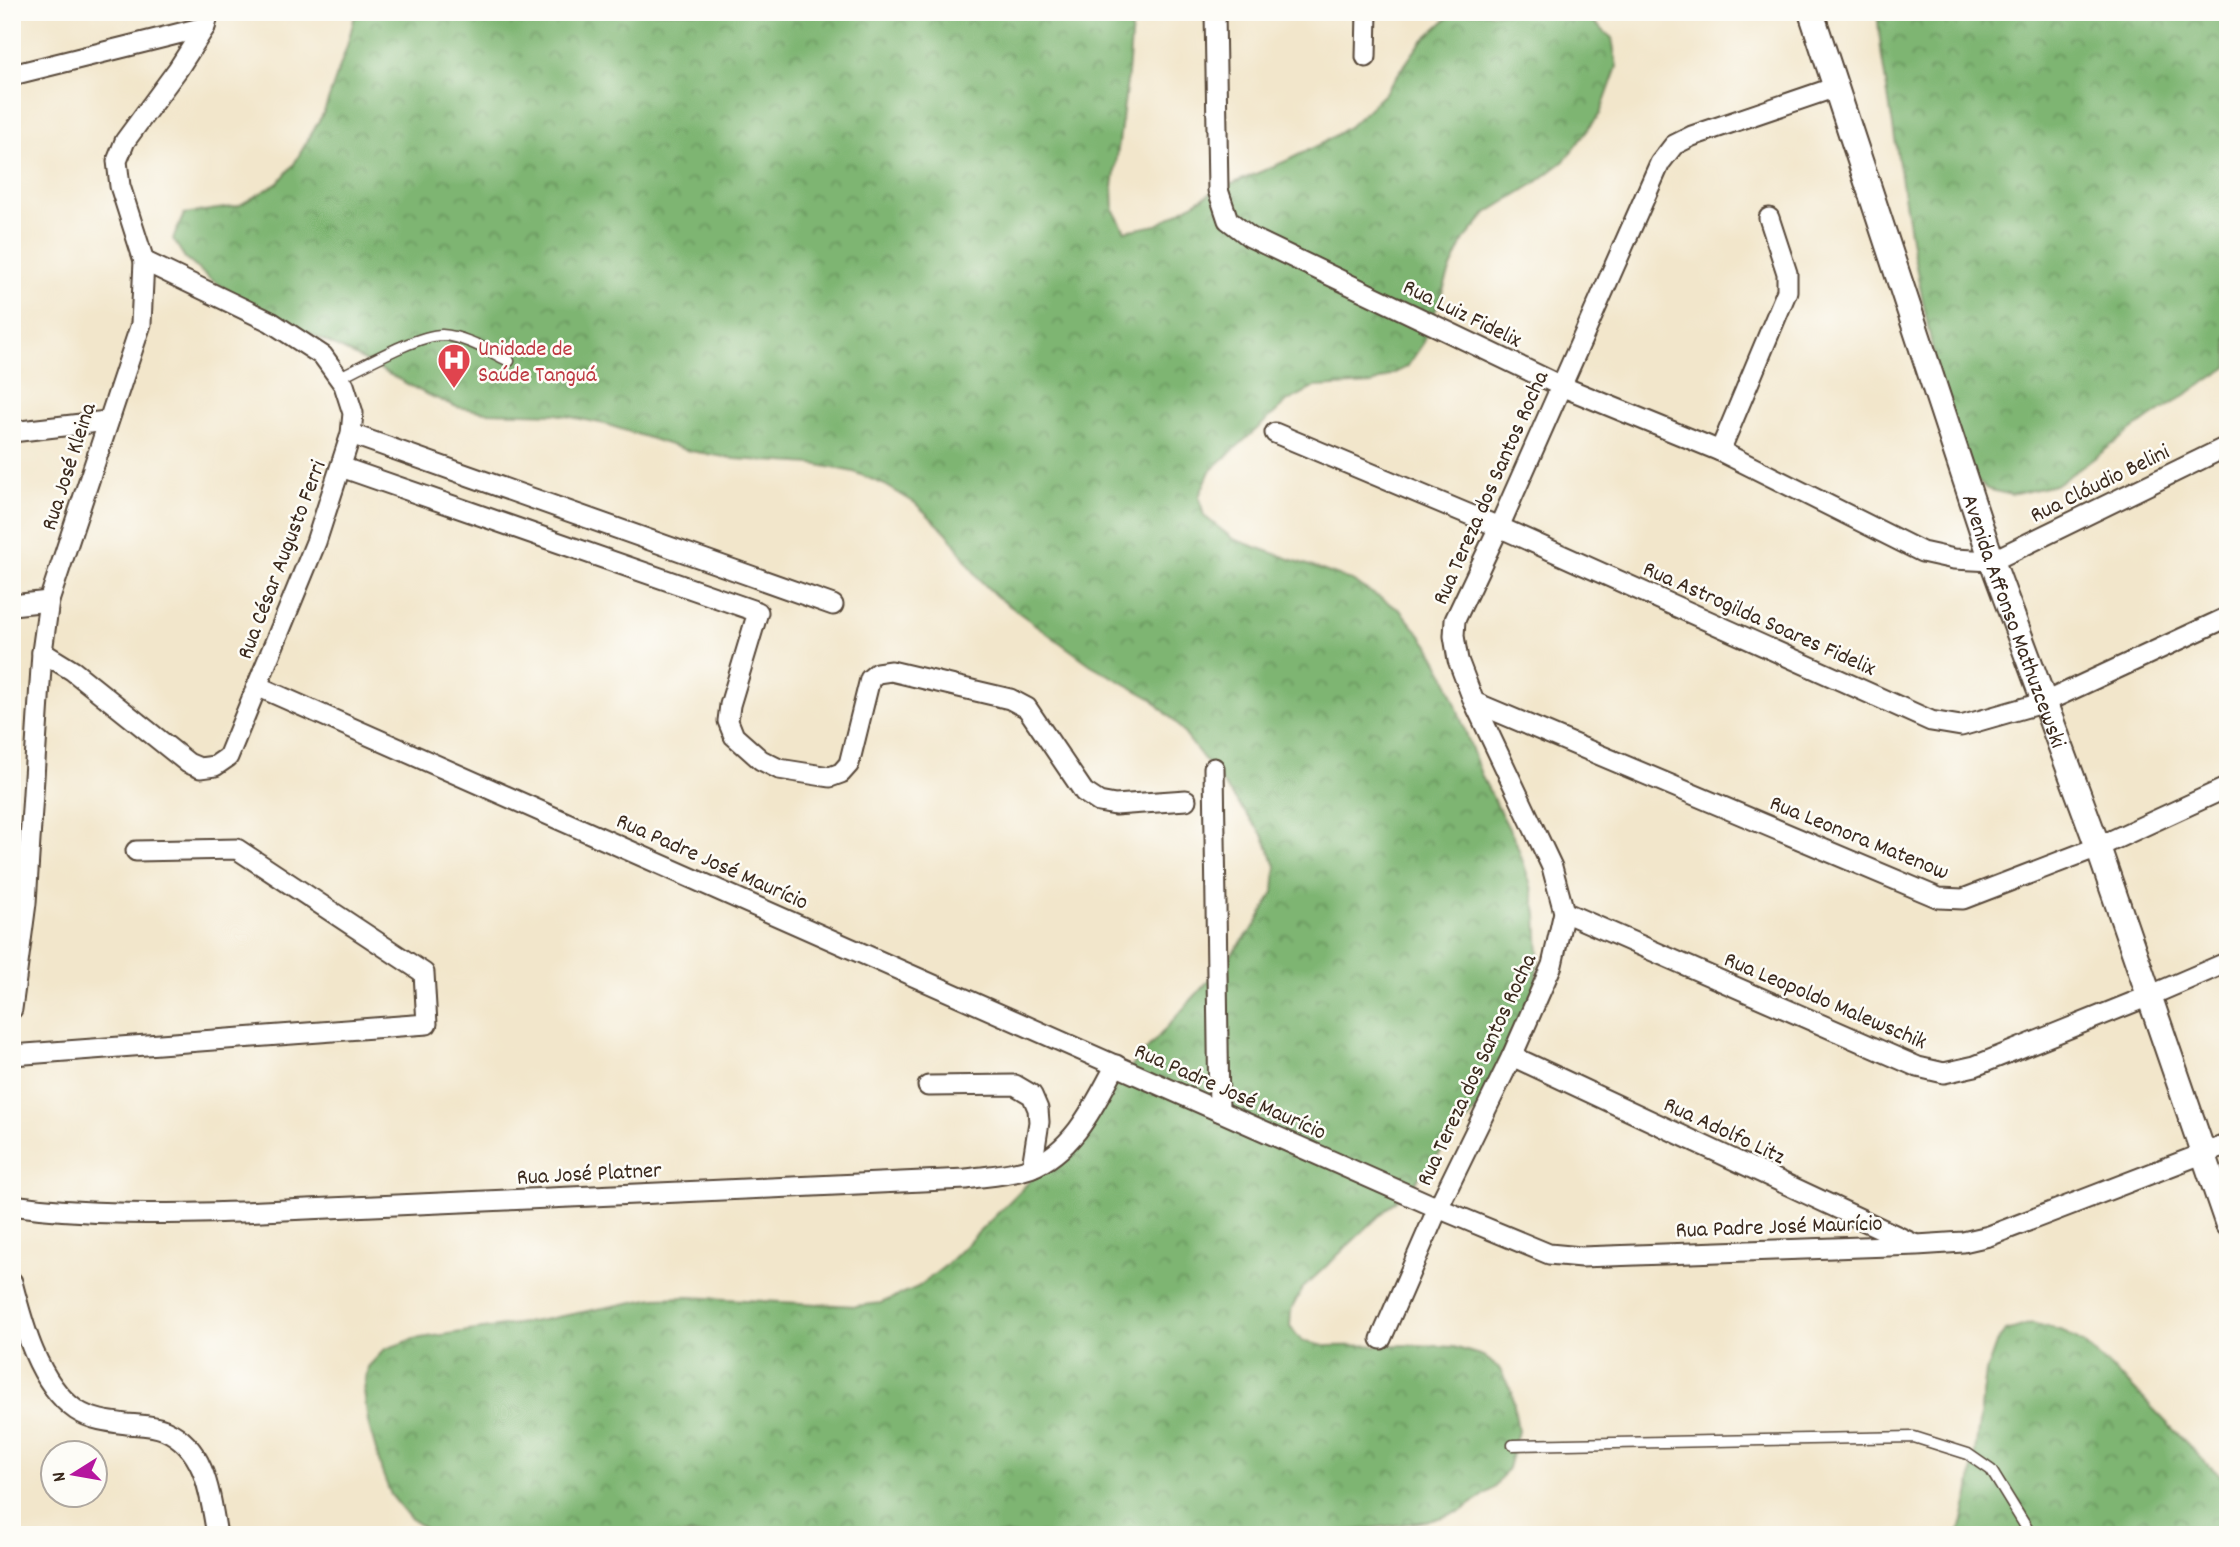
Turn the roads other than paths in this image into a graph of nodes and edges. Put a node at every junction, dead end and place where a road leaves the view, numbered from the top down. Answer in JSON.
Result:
{"nodes":[{"id":1,"x":1215,"y":12,"type":"edge"},
{"id":2,"x":1367,"y":12,"type":"edge"},
{"id":3,"x":1811,"y":12,"type":"edge"},
{"id":4,"x":207,"y":20,"type":"edge"},
{"id":5,"x":1366,"y":57,"type":"dead end"},
{"id":6,"x":12,"y":75,"type":"edge"},
{"id":7,"x":1836,"y":87,"type":"junction"},
{"id":8,"x":1769,"y":218,"type":"dead end"},
{"id":9,"x":144,"y":261,"type":"junction"},
{"id":10,"x":509,"y":361,"type":"dead end"},
{"id":11,"x":340,"y":377,"type":"junction"},
{"id":12,"x":1561,"y":386,"type":"junction"},
{"id":13,"x":107,"y":421,"type":"junction"},
{"id":14,"x":12,"y":432,"type":"edge"},
{"id":15,"x":1275,"y":433,"type":"dead end"},
{"id":16,"x":351,"y":434,"type":"junction"},
{"id":17,"x":2228,"y":446,"type":"edge"},
{"id":18,"x":1720,"y":451,"type":"junction"},
{"id":19,"x":341,"y":467,"type":"junction"},
{"id":20,"x":1499,"y":527,"type":"junction"},
{"id":21,"x":1992,"y":561,"type":"junction"},
{"id":22,"x":49,"y":601,"type":"junction"},
{"id":23,"x":12,"y":605,"type":"edge"},
{"id":24,"x":833,"y":605,"type":"dead end"},
{"id":25,"x":2228,"y":617,"type":"edge"},
{"id":26,"x":42,"y":652,"type":"junction"},
{"id":27,"x":257,"y":686,"type":"junction"},
{"id":28,"x":1475,"y":702,"type":"junction"},
{"id":29,"x":2045,"y":702,"type":"junction"},
{"id":30,"x":1214,"y":768,"type":"dead end"},
{"id":31,"x":2228,"y":787,"type":"edge"},
{"id":32,"x":1186,"y":800,"type":"dead end"},
{"id":33,"x":2098,"y":847,"type":"junction"},
{"id":34,"x":136,"y":851,"type":"dead end"},
{"id":35,"x":21,"y":855,"type":"edge"},
{"id":36,"x":1563,"y":912,"type":"junction"},
{"id":37,"x":2228,"y":962,"type":"edge"},
{"id":38,"x":2149,"y":996,"type":"junction"},
{"id":39,"x":12,"y":1009,"type":"edge"},
{"id":40,"x":12,"y":1055,"type":"edge"},
{"id":41,"x":1512,"y":1056,"type":"junction"},
{"id":42,"x":1116,"y":1065,"type":"junction"},
{"id":43,"x":928,"y":1086,"type":"dead end"},
{"id":44,"x":1219,"y":1111,"type":"junction"},
{"id":45,"x":2228,"y":1144,"type":"edge"},
{"id":46,"x":2204,"y":1155,"type":"junction"},
{"id":47,"x":1032,"y":1167,"type":"junction"},
{"id":48,"x":12,"y":1205,"type":"edge"},
{"id":49,"x":1438,"y":1208,"type":"junction"},
{"id":50,"x":2228,"y":1225,"type":"edge"},
{"id":51,"x":1917,"y":1245,"type":"junction"},
{"id":52,"x":12,"y":1283,"type":"edge"},
{"id":53,"x":1381,"y":1339,"type":"dead end"},
{"id":54,"x":1513,"y":1445,"type":"dead end"},
{"id":55,"x":217,"y":1535,"type":"edge"},
{"id":56,"x":2031,"y":1535,"type":"edge"}],
"edges":[{"from":1,"to":12,"type":"street","name":"Rua Luiz Fidelix"},
{"from":2,"to":5,"type":"street"},
{"from":3,"to":7,"type":"street","name":"Avenida Affonso Mathuzcewski"},
{"from":4,"to":6,"type":"street"},
{"from":4,"to":9,"type":"street","name":"Rua José Kleina"},
{"from":7,"to":12,"type":"street","name":"Rua Tereza dos Santos Rocha"},
{"from":7,"to":21,"type":"street","name":"Avenida Affonso Mathuzcewski"},
{"from":8,"to":18,"type":"street"},
{"from":9,"to":11,"type":"street","name":"Rua César Augusto Ferri"},
{"from":9,"to":13,"type":"street","name":"Rua José Kleina"},
{"from":10,"to":11,"type":"lane"},
{"from":11,"to":16,"type":"street","name":"Rua César Augusto Ferri"},
{"from":12,"to":18,"type":"street","name":"Rua Luiz Fidelix"},
{"from":12,"to":20,"type":"street","name":"Rua Tereza dos Santos Rocha"},
{"from":13,"to":14,"type":"street"},
{"from":13,"to":22,"type":"street","name":"Rua José Kleina"},
{"from":15,"to":20,"type":"street","name":"Rua Astrogilda Soares Fidelix"},
{"from":16,"to":19,"type":"street","name":"Rua César Augusto Ferri"},
{"from":16,"to":24,"type":"street"},
{"from":17,"to":21,"type":"street","name":"Rua Cláudio Belini"},
{"from":18,"to":21,"type":"street","name":"Rua Luiz Fidelix"},
{"from":19,"to":27,"type":"street","name":"Rua César Augusto Ferri"},
{"from":19,"to":32,"type":"street"},
{"from":20,"to":28,"type":"street","name":"Rua Tereza dos Santos Rocha"},
{"from":20,"to":29,"type":"street","name":"Rua Astrogilda Soares Fidelix"},
{"from":21,"to":29,"type":"street","name":"Avenida Affonso Mathuzcewski"},
{"from":22,"to":23,"type":"street"},
{"from":22,"to":26,"type":"street","name":"Rua José Kleina"},
{"from":25,"to":29,"type":"street","name":"Rua Astrogilda Soares Fidelix"},
{"from":26,"to":27,"type":"street","name":"Rua César Augusto Ferri"},
{"from":26,"to":35,"type":"street","name":"Rua José Kleina"},
{"from":27,"to":42,"type":"street","name":"Rua Padre José Maurício"},
{"from":28,"to":33,"type":"street","name":"Rua Leonora Matenow"},
{"from":28,"to":36,"type":"street","name":"Rua Tereza dos Santos Rocha"},
{"from":29,"to":33,"type":"street","name":"Avenida Affonso Mathuzcewski"},
{"from":30,"to":44,"type":"street"},
{"from":31,"to":33,"type":"street","name":"Rua Leonora Matenow"},
{"from":33,"to":38,"type":"street","name":"Avenida Affonso Mathuzcewski"},
{"from":34,"to":40,"type":"street"},
{"from":35,"to":39,"type":"street","name":"Rua José Kleina"},
{"from":36,"to":38,"type":"street","name":"Rua Leopoldo Malewschik"},
{"from":36,"to":41,"type":"street","name":"Rua Tereza dos Santos Rocha"},
{"from":37,"to":38,"type":"street","name":"Rua Leopoldo Malewschik"},
{"from":38,"to":46,"type":"street","name":"Avenida Affonso Mathuzcewski"},
{"from":41,"to":49,"type":"street","name":"Rua Tereza dos Santos Rocha"},
{"from":41,"to":51,"type":"street","name":"Rua Adolfo Litz"},
{"from":42,"to":44,"type":"street","name":"Rua Padre José Maurício"},
{"from":42,"to":47,"type":"street","name":"Rua José Platner"},
{"from":43,"to":47,"type":"street"},
{"from":44,"to":49,"type":"street","name":"Rua Padre José Maurício"},
{"from":45,"to":46,"type":"street","name":"Rua Padre José Maurício"},
{"from":46,"to":50,"type":"street","name":"Avenida Affonso Mathuzcewski"},
{"from":46,"to":51,"type":"street","name":"Rua Padre José Maurício"},
{"from":47,"to":48,"type":"street","name":"Rua José Platner"},
{"from":49,"to":51,"type":"street","name":"Rua Padre José Maurício"},
{"from":49,"to":53,"type":"street","name":"Rua Tereza dos Santos Rocha"},
{"from":52,"to":55,"type":"street"},
{"from":54,"to":56,"type":"lane"}]}
